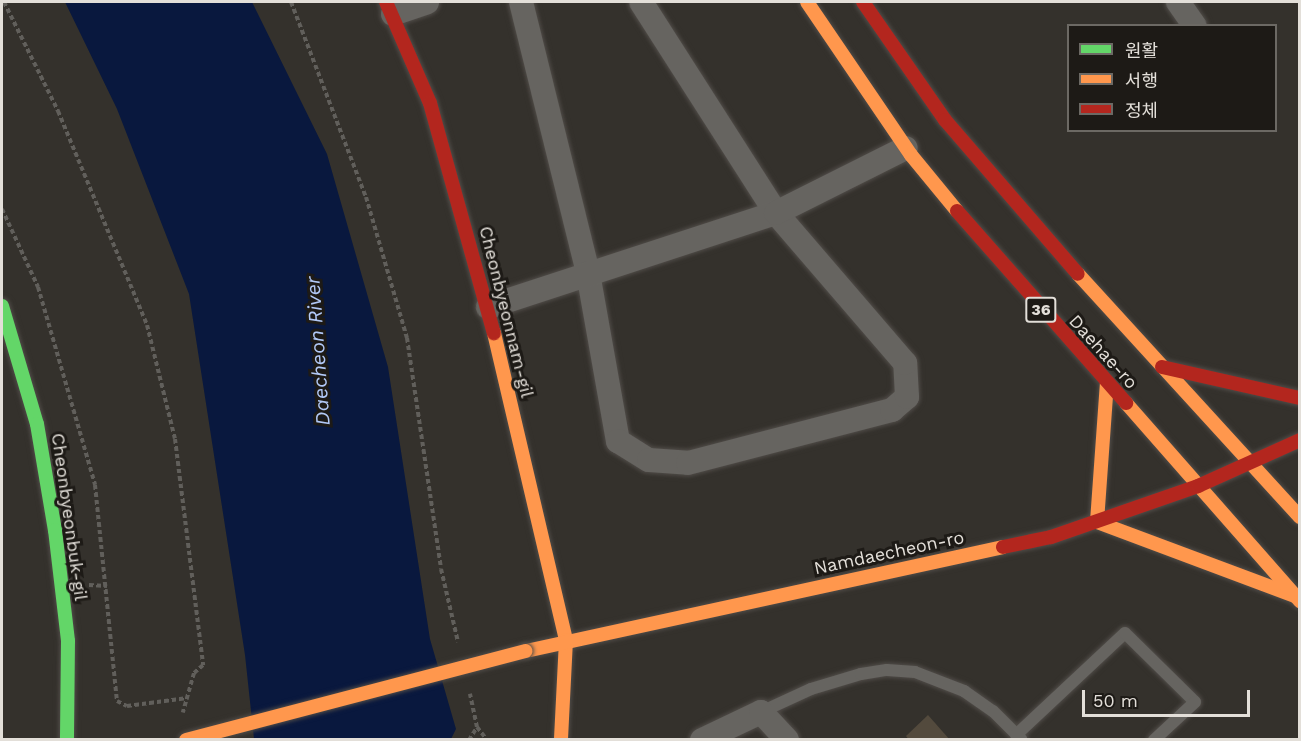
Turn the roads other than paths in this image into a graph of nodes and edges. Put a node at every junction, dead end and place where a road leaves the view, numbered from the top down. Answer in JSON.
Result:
{"nodes":[{"id":1,"x":427,"y":2,"type":"edge"},
{"id":2,"x":521,"y":2,"type":"edge"},
{"id":3,"x":641,"y":2,"type":"edge"},
{"id":4,"x":807,"y":2,"type":"edge"},
{"id":5,"x":863,"y":2,"type":"edge"},
{"id":6,"x":1178,"y":2,"type":"edge"},
{"id":7,"x":390,"y":8,"type":"edge"},
{"id":8,"x":1194,"y":24,"type":"edge"},
{"id":9,"x":906,"y":148,"type":"junction"},
{"id":10,"x":776,"y":213,"type":"junction"},
{"id":11,"x":588,"y":273,"type":"junction"},
{"id":12,"x":488,"y":307,"type":"junction"},
{"id":13,"x":2,"y":309,"type":"edge"},
{"id":14,"x":1162,"y":367,"type":"junction"},
{"id":15,"x":1107,"y":382,"type":"junction"},
{"id":16,"x":1299,"y":398,"type":"edge"},
{"id":17,"x":1299,"y":440,"type":"edge"},
{"id":18,"x":1251,"y":464,"type":"junction"},
{"id":19,"x":1198,"y":486,"type":"junction"},
{"id":20,"x":1299,"y":518,"type":"edge"},
{"id":21,"x":1096,"y":522,"type":"junction"},
{"id":22,"x":1297,"y":598,"type":"edge"},
{"id":23,"x":566,"y":640,"type":"junction"},
{"id":24,"x":761,"y":712,"type":"junction"},
{"id":25,"x":1019,"y":737,"type":"edge"},
{"id":26,"x":67,"y":740,"type":"edge"},
{"id":27,"x":186,"y":740,"type":"edge"},
{"id":28,"x":561,"y":740,"type":"edge"},
{"id":29,"x":702,"y":740,"type":"edge"},
{"id":30,"x":787,"y":740,"type":"edge"},
{"id":31,"x":1154,"y":740,"type":"edge"}],
"edges":[{"from":1,"to":7,"type":"street"},
{"from":2,"to":11,"type":"street"},
{"from":3,"to":10,"type":"street"},
{"from":4,"to":9,"type":"main road","name":"Daehae-ro","number":"36"},
{"from":5,"to":14,"type":"main road","name":"Daehae-ro"},
{"from":6,"to":8,"type":"street"},
{"from":7,"to":12,"type":"main road","name":"Cheonbyeonnam-gil"},
{"from":9,"to":10,"type":"street"},
{"from":9,"to":15,"type":"main road","name":"Daehae-ro","number":"36"},
{"from":10,"to":11,"type":"street"},
{"from":10,"to":11,"type":"street"},
{"from":11,"to":12,"type":"street"},
{"from":12,"to":23,"type":"main road","name":"Cheonbyeonnam-gil"},
{"from":13,"to":26,"type":"main road","name":"Cheonbyeonbuk-gil"},
{"from":14,"to":16,"type":"main road"},
{"from":14,"to":18,"type":"main road","name":"Daehae-ro"},
{"from":15,"to":19,"type":"main road","name":"Daehae-ro","number":"36"},
{"from":15,"to":21,"type":"main road"},
{"from":17,"to":18,"type":"main road","name":"Namdaecheon-ro"},
{"from":18,"to":19,"type":"main road","name":"Namdaecheon-ro"},
{"from":18,"to":20,"type":"main road","name":"Daehae-ro"},
{"from":19,"to":21,"type":"main road","name":"Namdaecheon-ro"},
{"from":19,"to":22,"type":"main road","name":"Daehae-ro","number":"36"},
{"from":21,"to":22,"type":"main road"},
{"from":21,"to":23,"type":"main road","name":"Namdaecheon-ro"},
{"from":23,"to":27,"type":"main road","name":"Namdaecheon-ro","bridge":true},
{"from":23,"to":28,"type":"main road","name":"Cheonbyeonnam-gil"},
{"from":24,"to":25,"type":"lane"},
{"from":24,"to":29,"type":"street"},
{"from":24,"to":30,"type":"street"},
{"from":25,"to":31,"type":"lane"}]}
